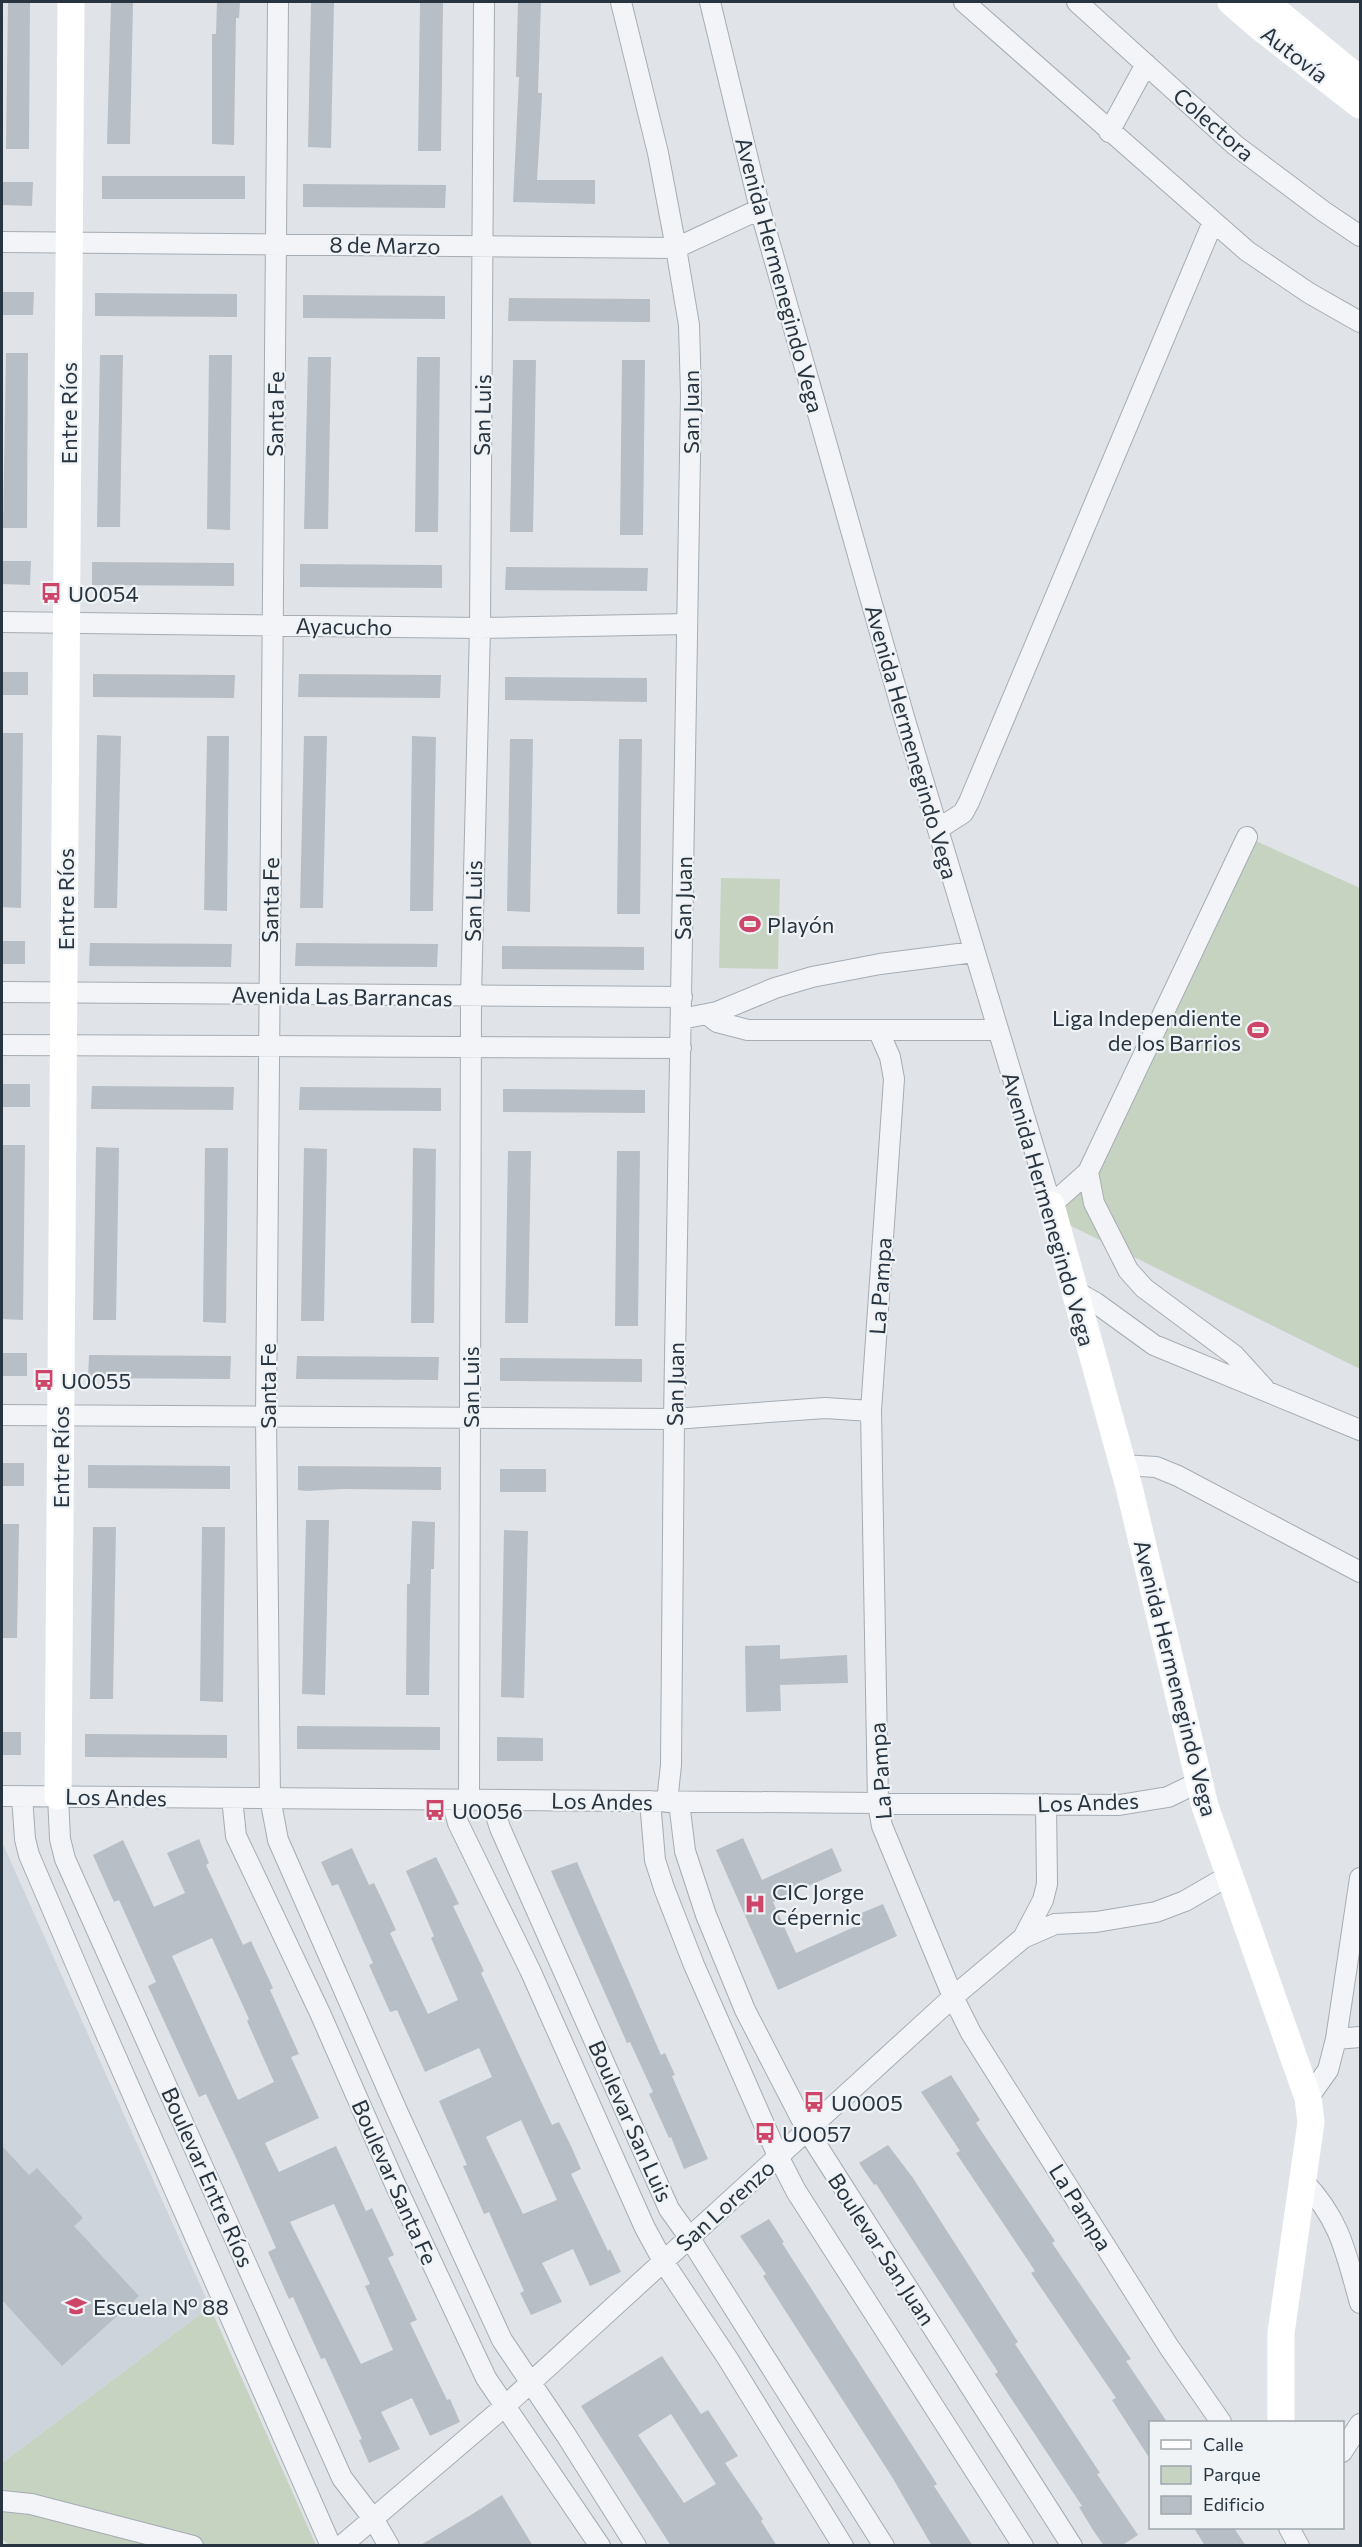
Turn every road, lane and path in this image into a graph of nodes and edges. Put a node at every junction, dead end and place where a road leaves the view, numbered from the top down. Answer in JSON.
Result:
{"nodes":[{"id":1,"x":71,"y":2,"type":"edge"},
{"id":2,"x":278,"y":2,"type":"edge"},
{"id":3,"x":484,"y":2,"type":"edge"},
{"id":4,"x":621,"y":2,"type":"edge"},
{"id":5,"x":710,"y":2,"type":"edge"},
{"id":6,"x":964,"y":2,"type":"edge"},
{"id":7,"x":1077,"y":2,"type":"edge"},
{"id":8,"x":1231,"y":2,"type":"edge"},
{"id":9,"x":1265,"y":2,"type":"edge"},
{"id":10,"x":1146,"y":64,"type":"junction"},
{"id":11,"x":1360,"y":80,"type":"edge"},
{"id":12,"x":1360,"y":105,"type":"edge"},
{"id":13,"x":1109,"y":132,"type":"junction"},
{"id":14,"x":760,"y":208,"type":"junction"},
{"id":15,"x":1214,"y":222,"type":"junction"},
{"id":16,"x":1360,"y":236,"type":"edge"},
{"id":17,"x":2,"y":242,"type":"edge"},
{"id":18,"x":69,"y":243,"type":"junction"},
{"id":19,"x":276,"y":244,"type":"junction"},
{"id":20,"x":484,"y":247,"type":"junction"},
{"id":21,"x":676,"y":248,"type":"junction"},
{"id":22,"x":1360,"y":322,"type":"edge"},
{"id":23,"x":2,"y":622,"type":"edge"},
{"id":24,"x":67,"y":622,"type":"junction"},
{"id":25,"x":687,"y":624,"type":"junction"},
{"id":26,"x":273,"y":625,"type":"junction"},
{"id":27,"x":480,"y":628,"type":"junction"},
{"id":28,"x":938,"y":829,"type":"junction"},
{"id":29,"x":1247,"y":837,"type":"dead end"},
{"id":30,"x":974,"y":952,"type":"junction"},
{"id":31,"x":2,"y":992,"type":"edge"},
{"id":32,"x":64,"y":993,"type":"junction"},
{"id":33,"x":269,"y":995,"type":"junction"},
{"id":34,"x":471,"y":997,"type":"junction"},
{"id":35,"x":682,"y":997,"type":"junction"},
{"id":36,"x":707,"y":1014,"type":"junction"},
{"id":37,"x":681,"y":1019,"type":"junction"},
{"id":38,"x":998,"y":1030,"type":"junction"},
{"id":39,"x":879,"y":1032,"type":"junction"},
{"id":40,"x":2,"y":1045,"type":"edge"},
{"id":41,"x":63,"y":1045,"type":"junction"},
{"id":42,"x":270,"y":1046,"type":"junction"},
{"id":43,"x":471,"y":1047,"type":"junction"},
{"id":44,"x":681,"y":1048,"type":"junction"},
{"id":45,"x":1088,"y":1172,"type":"junction"},
{"id":46,"x":1051,"y":1206,"type":"junction"},
{"id":47,"x":1075,"y":1291,"type":"junction"},
{"id":48,"x":1268,"y":1392,"type":"junction"},
{"id":49,"x":871,"y":1411,"type":"junction"},
{"id":50,"x":2,"y":1415,"type":"edge"},
{"id":51,"x":61,"y":1415,"type":"junction"},
{"id":52,"x":266,"y":1417,"type":"junction"},
{"id":53,"x":470,"y":1417,"type":"junction"},
{"id":54,"x":674,"y":1419,"type":"junction"},
{"id":55,"x":1360,"y":1430,"type":"edge"},
{"id":56,"x":1122,"y":1465,"type":"junction"},
{"id":57,"x":1360,"y":1572,"type":"edge"},
{"id":58,"x":1199,"y":1782,"type":"junction"},
{"id":59,"x":2,"y":1796,"type":"edge"},
{"id":60,"x":22,"y":1796,"type":"junction"},
{"id":61,"x":57,"y":1796,"type":"junction"},
{"id":62,"x":232,"y":1798,"type":"junction"},
{"id":63,"x":270,"y":1798,"type":"junction"},
{"id":64,"x":460,"y":1800,"type":"junction"},
{"id":65,"x":491,"y":1800,"type":"junction"},
{"id":66,"x":665,"y":1802,"type":"junction"},
{"id":67,"x":878,"y":1804,"type":"junction"},
{"id":68,"x":1046,"y":1804,"type":"junction"},
{"id":69,"x":1230,"y":1875,"type":"junction"},
{"id":70,"x":1360,"y":1878,"type":"edge"},
{"id":71,"x":1023,"y":1938,"type":"junction"},
{"id":72,"x":953,"y":1997,"type":"junction"},
{"id":73,"x":1360,"y":2037,"type":"edge"},
{"id":74,"x":1336,"y":2039,"type":"junction"},
{"id":75,"x":1308,"y":2098,"type":"junction"},
{"id":76,"x":807,"y":2130,"type":"junction"},
{"id":77,"x":778,"y":2156,"type":"junction"},
{"id":78,"x":1303,"y":2181,"type":"junction"},
{"id":79,"x":689,"y":2237,"type":"junction"},
{"id":80,"x":663,"y":2261,"type":"junction"},
{"id":81,"x":1360,"y":2303,"type":"edge"},
{"id":82,"x":531,"y":2382,"type":"junction"},
{"id":83,"x":505,"y":2406,"type":"junction"},
{"id":84,"x":1220,"y":2421,"type":"edge"},
{"id":85,"x":1281,"y":2421,"type":"edge"},
{"id":86,"x":1360,"y":2424,"type":"edge"},
{"id":87,"x":1344,"y":2449,"type":"edge"},
{"id":88,"x":2,"y":2501,"type":"edge"},
{"id":89,"x":374,"y":2520,"type":"junction"},
{"id":90,"x":1290,"y":2529,"type":"edge"},
{"id":91,"x":193,"y":2546,"type":"edge"},
{"id":92,"x":331,"y":2546,"type":"edge"},
{"id":93,"x":341,"y":2546,"type":"edge"},
{"id":94,"x":390,"y":2546,"type":"edge"},
{"id":95,"x":600,"y":2546,"type":"edge"},
{"id":96,"x":636,"y":2546,"type":"edge"},
{"id":97,"x":843,"y":2546,"type":"edge"},
{"id":98,"x":884,"y":2546,"type":"edge"},
{"id":99,"x":1023,"y":2546,"type":"edge"},
{"id":100,"x":1072,"y":2546,"type":"edge"},
{"id":101,"x":1299,"y":2546,"type":"edge"}],
"edges":[{"from":1,"to":18,"type":"street","name":"Entre Ríos"},
{"from":2,"to":19,"type":"street","name":"Santa Fe"},
{"from":3,"to":20,"type":"street","name":"San Luis"},
{"from":4,"to":21,"type":"street","name":"San Juan"},
{"from":5,"to":14,"type":"street","name":"Avenida Hermenegindo Vega"},
{"from":6,"to":13,"type":"street"},
{"from":7,"to":10,"type":"street","name":"Colectora"},
{"from":8,"to":12,"type":"street","name":"Autovía"},
{"from":9,"to":11,"type":"street","name":"Autovía"},
{"from":10,"to":13,"type":"street"},
{"from":10,"to":16,"type":"street","name":"Colectora"},
{"from":13,"to":15,"type":"street"},
{"from":14,"to":21,"type":"street","name":"8 de Marzo"},
{"from":14,"to":28,"type":"street","name":"Avenida Hermenegindo Vega"},
{"from":15,"to":22,"type":"street"},
{"from":15,"to":28,"type":"street"},
{"from":17,"to":18,"type":"street","name":"8 de Marzo"},
{"from":18,"to":19,"type":"street","name":"8 de Marzo"},
{"from":18,"to":24,"type":"street","name":"Entre Ríos"},
{"from":19,"to":20,"type":"street","name":"8 de Marzo"},
{"from":19,"to":26,"type":"street","name":"Santa Fe"},
{"from":20,"to":21,"type":"street","name":"8 de Marzo"},
{"from":20,"to":27,"type":"street","name":"San Luis"},
{"from":21,"to":25,"type":"street","name":"San Juan"},
{"from":23,"to":24,"type":"street","name":"Ayacucho"},
{"from":24,"to":26,"type":"street","name":"Ayacucho"},
{"from":24,"to":32,"type":"street","name":"Entre Ríos"},
{"from":25,"to":27,"type":"street","name":"Ayacucho"},
{"from":25,"to":35,"type":"street","name":"San Juan"},
{"from":26,"to":27,"type":"street","name":"Ayacucho"},
{"from":26,"to":33,"type":"street","name":"Santa Fe"},
{"from":27,"to":34,"type":"street","name":"San Luis"},
{"from":28,"to":30,"type":"street","name":"Avenida Hermenegindo Vega"},
{"from":29,"to":45,"type":"street"},
{"from":30,"to":36,"type":"street"},
{"from":30,"to":38,"type":"street","name":"Avenida Hermenegindo Vega"},
{"from":31,"to":32,"type":"street","name":"Avenida Las Barrancas"},
{"from":32,"to":33,"type":"street","name":"Avenida Las Barrancas"},
{"from":32,"to":41,"type":"street","name":"Entre Ríos"},
{"from":33,"to":34,"type":"street","name":"Avenida Las Barrancas"},
{"from":33,"to":42,"type":"street","name":"Santa Fe"},
{"from":34,"to":35,"type":"street","name":"Avenida Las Barrancas"},
{"from":34,"to":43,"type":"street","name":"San Luis"},
{"from":35,"to":37,"type":"street","name":"San Juan"},
{"from":36,"to":37,"type":"street"},
{"from":36,"to":39,"type":"street"},
{"from":37,"to":44,"type":"street","name":"San Juan"},
{"from":38,"to":39,"type":"street"},
{"from":38,"to":46,"type":"street","name":"Avenida Hermenegindo Vega"},
{"from":39,"to":49,"type":"street","name":"La Pampa"},
{"from":40,"to":41,"type":"street"},
{"from":41,"to":42,"type":"street"},
{"from":41,"to":51,"type":"street","name":"Entre Ríos"},
{"from":42,"to":43,"type":"street"},
{"from":42,"to":52,"type":"street","name":"Santa Fe"},
{"from":43,"to":44,"type":"street"},
{"from":43,"to":53,"type":"street","name":"San Luis"},
{"from":44,"to":54,"type":"street","name":"San Juan"},
{"from":45,"to":46,"type":"street"},
{"from":45,"to":48,"type":"street"},
{"from":46,"to":47,"type":"street","name":"Avenida Hermenegindo Vega"},
{"from":47,"to":48,"type":"street"},
{"from":47,"to":56,"type":"street","name":"Avenida Hermenegindo Vega"},
{"from":48,"to":55,"type":"street"},
{"from":49,"to":54,"type":"street"},
{"from":49,"to":67,"type":"street","name":"La Pampa"},
{"from":50,"to":51,"type":"street"},
{"from":51,"to":52,"type":"street"},
{"from":51,"to":61,"type":"street","name":"Entre Ríos"},
{"from":52,"to":53,"type":"street"},
{"from":52,"to":63,"type":"street","name":"Santa Fe"},
{"from":53,"to":54,"type":"street"},
{"from":53,"to":64,"type":"street","name":"San Luis"},
{"from":54,"to":66,"type":"street","name":"San Juan"},
{"from":56,"to":57,"type":"street"},
{"from":56,"to":58,"type":"street","name":"Avenida Hermenegindo Vega"},
{"from":58,"to":68,"type":"street","name":"Los Andes"},
{"from":58,"to":69,"type":"street","name":"Avenida Hermenegindo Vega"},
{"from":59,"to":60,"type":"street","name":"Los Andes"},
{"from":60,"to":61,"type":"street","name":"Los Andes"},
{"from":60,"to":92,"type":"street","name":"Boulevar Entre Ríos"},
{"from":61,"to":62,"type":"street","name":"Los Andes"},
{"from":61,"to":89,"type":"street","name":"Boulevar Entre Ríos"},
{"from":62,"to":63,"type":"street","name":"Los Andes"},
{"from":62,"to":83,"type":"street","name":"Boulevar Santa Fe"},
{"from":63,"to":64,"type":"street","name":"Los Andes"},
{"from":63,"to":82,"type":"street","name":"Boulevar Santa Fe"},
{"from":64,"to":65,"type":"street","name":"Los Andes"},
{"from":64,"to":80,"type":"street","name":"Boulevar San Luis"},
{"from":65,"to":66,"type":"street","name":"Los Andes"},
{"from":65,"to":79,"type":"street","name":"Boulevar San Luis"},
{"from":66,"to":67,"type":"street","name":"Los Andes"},
{"from":66,"to":76,"type":"street","name":"Boulevar San Juan"},
{"from":66,"to":77,"type":"street","name":"Boulevar San Juan"},
{"from":67,"to":68,"type":"street","name":"Los Andes"},
{"from":67,"to":72,"type":"street","name":"La Pampa"},
{"from":68,"to":71,"type":"street"},
{"from":69,"to":71,"type":"street","name":"San Lorenzo"},
{"from":69,"to":75,"type":"street","name":"Avenida Hermenegindo Vega"},
{"from":70,"to":74,"type":"street"},
{"from":71,"to":72,"type":"street","name":"San Lorenzo"},
{"from":72,"to":76,"type":"street","name":"San Lorenzo"},
{"from":72,"to":84,"type":"street","name":"La Pampa"},
{"from":73,"to":74,"type":"street"},
{"from":74,"to":75,"type":"street"},
{"from":75,"to":78,"type":"street","name":"Avenida Hermenegindo Vega"},
{"from":76,"to":77,"type":"street","name":"San Lorenzo"},
{"from":76,"to":100,"type":"street","name":"Boulevar San Juan"},
{"from":77,"to":79,"type":"street","name":"San Lorenzo"},
{"from":77,"to":99,"type":"street","name":"Boulevar San Juan"},
{"from":78,"to":81,"type":"street"},
{"from":78,"to":85,"type":"street","name":"Avenida Hermenegindo Vega"},
{"from":79,"to":80,"type":"street","name":"San Lorenzo"},
{"from":79,"to":98,"type":"street","name":"Boulevar San Luis"},
{"from":80,"to":82,"type":"street","name":"San Lorenzo"},
{"from":80,"to":97,"type":"street","name":"Boulevar San Luis"},
{"from":82,"to":83,"type":"street","name":"San Lorenzo"},
{"from":82,"to":96,"type":"street","name":"Boulevar Santa Fe"},
{"from":83,"to":89,"type":"street","name":"San Lorenzo"},
{"from":83,"to":95,"type":"street","name":"Boulevar Santa Fe"},
{"from":86,"to":87,"type":"street"},
{"from":88,"to":91,"type":"street"},
{"from":89,"to":93,"type":"street","name":"San Lorenzo"},
{"from":89,"to":94,"type":"street","name":"Boulevar Entre Ríos"},
{"from":90,"to":101,"type":"street"}]}
